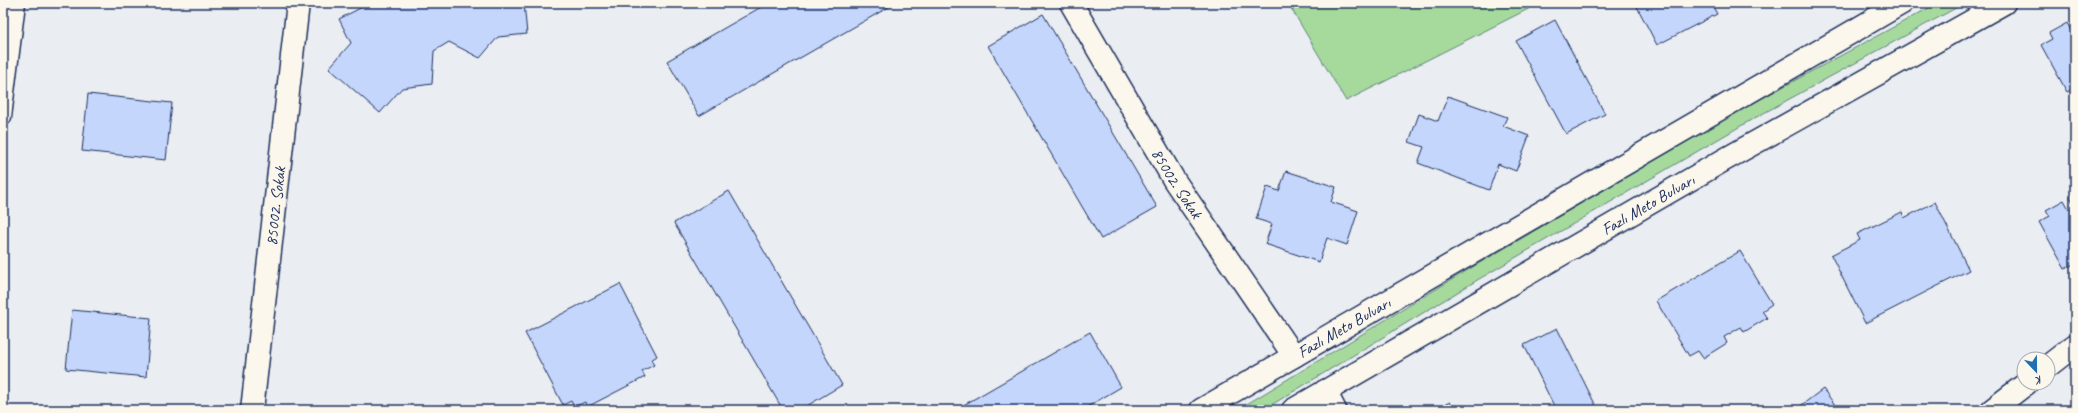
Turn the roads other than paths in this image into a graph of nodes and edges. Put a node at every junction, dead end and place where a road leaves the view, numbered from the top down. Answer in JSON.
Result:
{"nodes":[{"id":1,"x":17,"y":3,"type":"edge"},
{"id":2,"x":298,"y":3,"type":"edge"},
{"id":3,"x":1071,"y":3,"type":"edge"},
{"id":4,"x":1902,"y":3,"type":"edge"},
{"id":5,"x":2004,"y":3,"type":"edge"},
{"id":6,"x":3,"y":117,"type":"edge"},
{"id":7,"x":2075,"y":345,"type":"edge"},
{"id":8,"x":1294,"y":356,"type":"junction"},
{"id":9,"x":2056,"y":360,"type":"edge"},
{"id":10,"x":2017,"y":391,"type":"edge"},
{"id":11,"x":1330,"y":401,"type":"edge"},
{"id":12,"x":252,"y":410,"type":"edge"},
{"id":13,"x":1201,"y":410,"type":"edge"},
{"id":14,"x":1293,"y":410,"type":"edge"},
{"id":15,"x":1992,"y":410,"type":"edge"}],
"edges":[{"from":1,"to":6,"type":"lane"},
{"from":2,"to":12,"type":"main road","name":"85002. Sokak"},
{"from":3,"to":8,"type":"main road","name":"85002. Sokak"},
{"from":4,"to":8,"type":"main road","name":"Fazlı Meto Bulvarı"},
{"from":5,"to":11,"type":"main road","name":"Fazlı Meto Bulvarı"},
{"from":7,"to":9,"type":"main road"},
{"from":8,"to":13,"type":"main road","name":"Fazlı Meto Bulvarı"},
{"from":10,"to":15,"type":"main road"},
{"from":11,"to":14,"type":"main road","name":"Fazlı Meto Bulvarı"}]}
